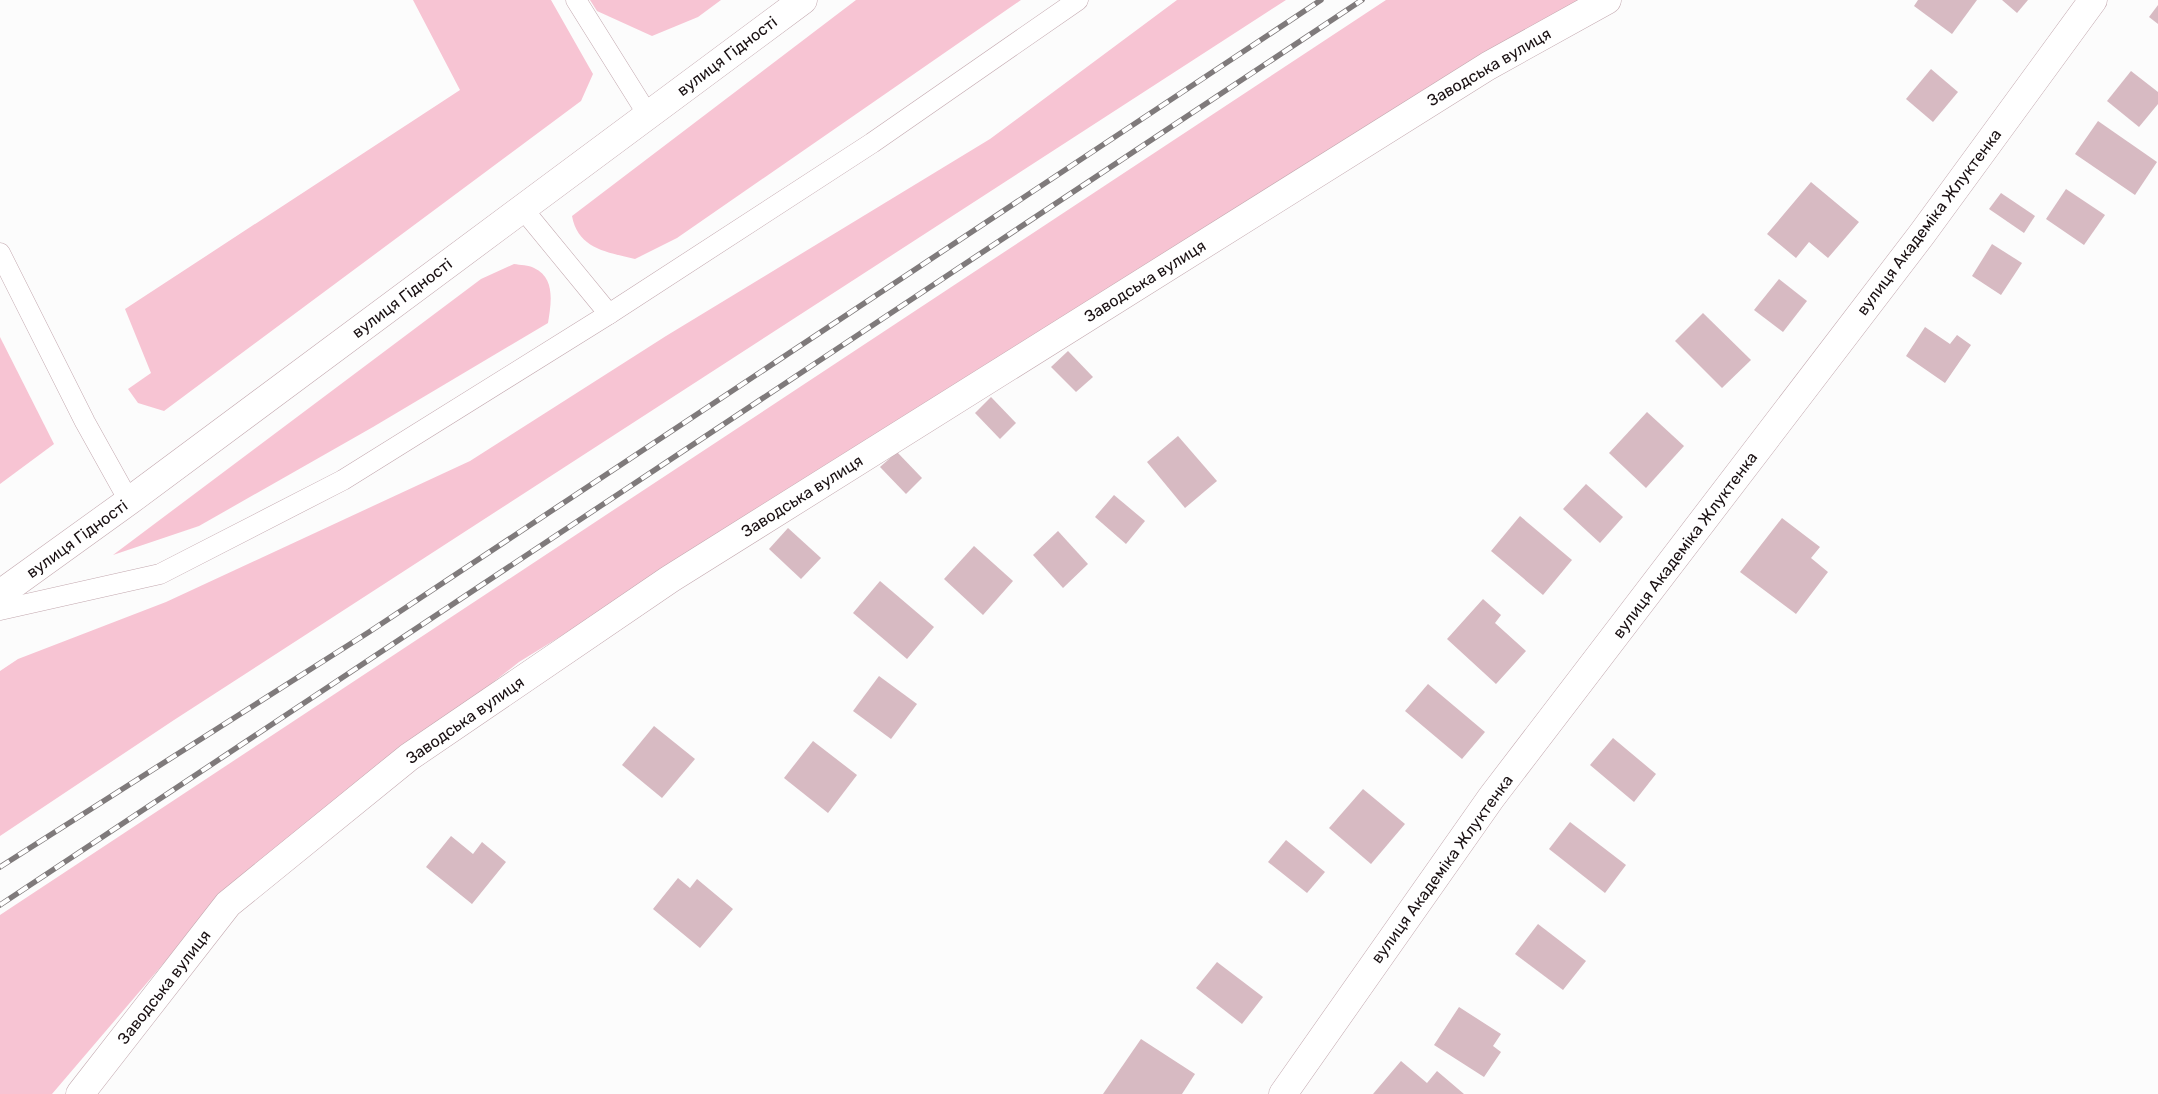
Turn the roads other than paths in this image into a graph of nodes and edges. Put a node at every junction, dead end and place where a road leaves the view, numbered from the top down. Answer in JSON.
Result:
{"nodes":[{"id":1,"x":576,"y":0,"type":"edge"},
{"id":2,"x":803,"y":0,"type":"edge"},
{"id":3,"x":1078,"y":0,"type":"edge"},
{"id":4,"x":1607,"y":0,"type":"edge"},
{"id":5,"x":2093,"y":0,"type":"edge"},
{"id":6,"x":648,"y":115,"type":"junction"},
{"id":7,"x":522,"y":208,"type":"junction"},
{"id":8,"x":0,"y":253,"type":"edge"},
{"id":9,"x":609,"y":314,"type":"junction"},
{"id":10,"x":129,"y":501,"type":"junction"},
{"id":11,"x":0,"y":594,"type":"edge"},
{"id":12,"x":0,"y":610,"type":"edge"},
{"id":13,"x":80,"y":1094,"type":"edge"},
{"id":14,"x":1282,"y":1094,"type":"edge"}],
"edges":[{"from":1,"to":6,"type":"lane"},
{"from":2,"to":6,"type":"street","name":"вулиця Гідності"},
{"from":3,"to":9,"type":"lane"},
{"from":4,"to":13,"type":"street","name":"Заводська вулиця"},
{"from":5,"to":14,"type":"street","name":"вулиця Академіка Жлуктенка"},
{"from":6,"to":7,"type":"street","name":"вулиця Гідності"},
{"from":7,"to":9,"type":"lane"},
{"from":7,"to":10,"type":"street","name":"вулиця Гідності"},
{"from":8,"to":10,"type":"lane"},
{"from":9,"to":12,"type":"lane"},
{"from":10,"to":11,"type":"street","name":"вулиця Гідності"}]}
